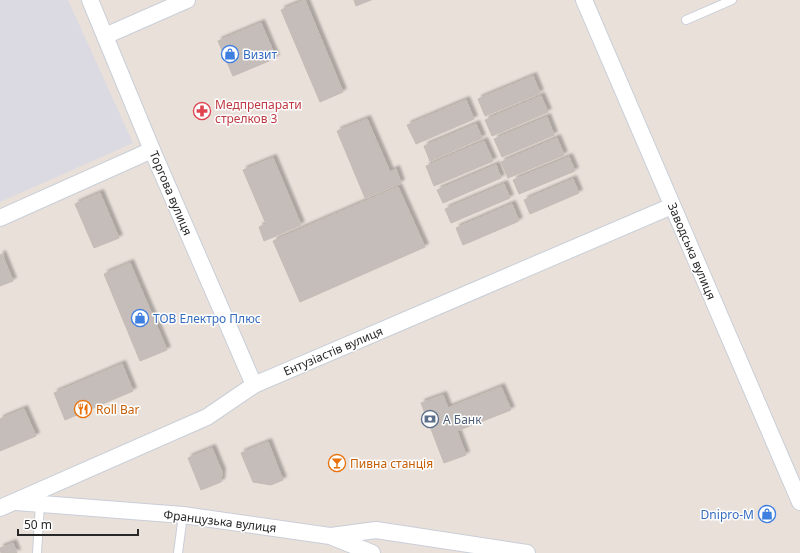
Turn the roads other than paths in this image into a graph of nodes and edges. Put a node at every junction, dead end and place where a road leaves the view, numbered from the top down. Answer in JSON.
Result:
{"nodes":[{"id":1,"x":90,"y":0,"type":"edge"},
{"id":2,"x":187,"y":0,"type":"edge"},
{"id":3,"x":584,"y":0,"type":"edge"},
{"id":4,"x":732,"y":0,"type":"edge"},
{"id":5,"x":686,"y":20,"type":"dead end"},
{"id":6,"x":105,"y":36,"type":"junction"},
{"id":7,"x":152,"y":150,"type":"junction"},
{"id":8,"x":672,"y":206,"type":"junction"},
{"id":9,"x":0,"y":218,"type":"edge"},
{"id":10,"x":254,"y":385,"type":"junction"},
{"id":11,"x":15,"y":502,"type":"junction"},
{"id":12,"x":800,"y":502,"type":"edge"},
{"id":13,"x":40,"y":504,"type":"junction"},
{"id":14,"x":0,"y":508,"type":"edge"},
{"id":15,"x":183,"y":516,"type":"junction"},
{"id":16,"x":330,"y":536,"type":"junction"},
{"id":17,"x":37,"y":553,"type":"edge"},
{"id":18,"x":178,"y":553,"type":"edge"},
{"id":19,"x":372,"y":553,"type":"edge"},
{"id":20,"x":527,"y":553,"type":"edge"}],
"edges":[{"from":1,"to":6,"type":"street","name":"Торгова вулиця"},
{"from":2,"to":6,"type":"street"},
{"from":3,"to":8,"type":"street","name":"Заводська вулиця"},
{"from":4,"to":5,"type":"lane"},
{"from":6,"to":7,"type":"street","name":"Торгова вулиця"},
{"from":7,"to":9,"type":"street"},
{"from":7,"to":10,"type":"street","name":"Торгова вулиця"},
{"from":8,"to":10,"type":"street","name":"Ентузіастів вулиця"},
{"from":8,"to":12,"type":"street","name":"Заводська вулиця"},
{"from":10,"to":11,"type":"street","name":"Ентузіастів вулиця"},
{"from":11,"to":13,"type":"street","name":"Французька вулиця"},
{"from":11,"to":14,"type":"street","name":"Ентузіастів вулиця"},
{"from":13,"to":15,"type":"street","name":"Французька вулиця"},
{"from":13,"to":17,"type":"lane"},
{"from":15,"to":16,"type":"street","name":"Французька вулиця"},
{"from":15,"to":18,"type":"lane"},
{"from":16,"to":19,"type":"street","name":"Французька вулиця"},
{"from":16,"to":20,"type":"street","name":"Французька вулиця"}]}
